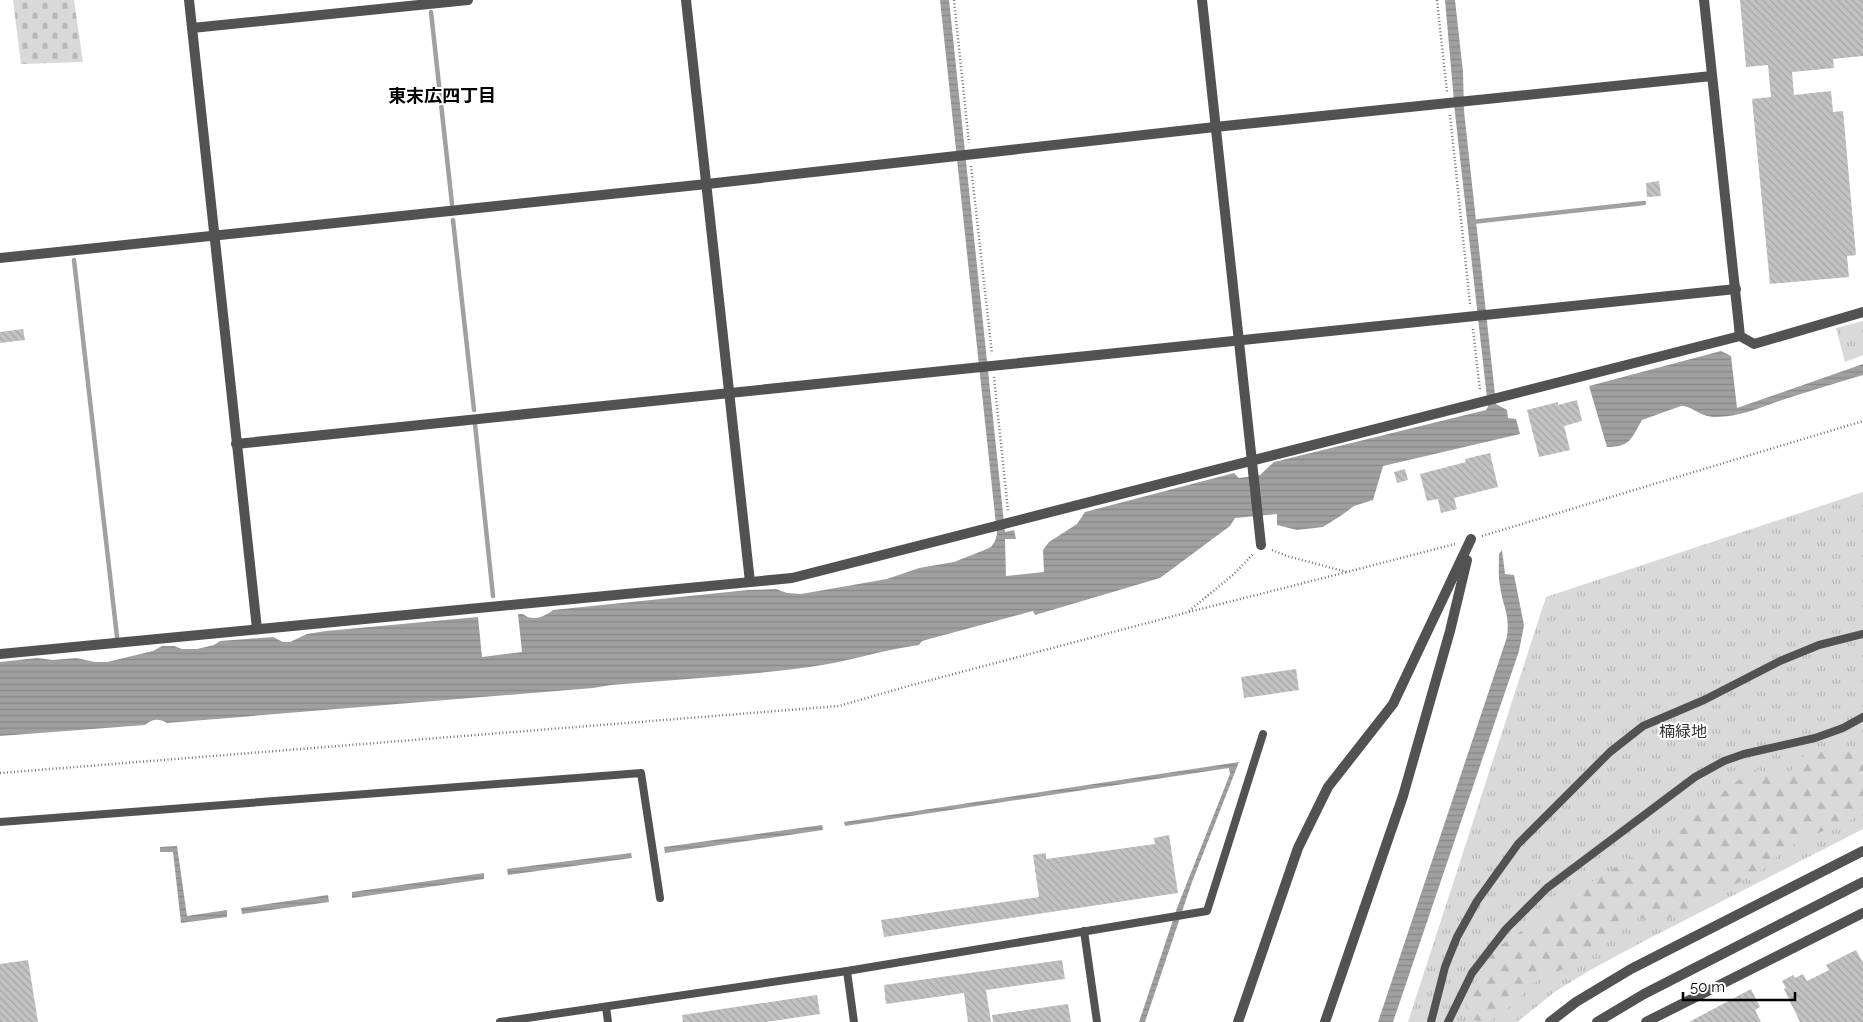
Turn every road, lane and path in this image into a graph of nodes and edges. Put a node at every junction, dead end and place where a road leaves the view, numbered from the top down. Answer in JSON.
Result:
{"nodes":[{"id":1,"x":189,"y":0,"type":"edge"},
{"id":2,"x":468,"y":0,"type":"edge"},
{"id":3,"x":686,"y":0,"type":"edge"},
{"id":4,"x":954,"y":0,"type":"edge"},
{"id":5,"x":1202,"y":0,"type":"edge"},
{"id":6,"x":1437,"y":0,"type":"edge"},
{"id":7,"x":1704,"y":0,"type":"edge"},
{"id":8,"x":192,"y":28,"type":"junction"},
{"id":9,"x":1712,"y":76,"type":"junction"},
{"id":10,"x":1450,"y":103,"type":"junction"},
{"id":11,"x":1215,"y":127,"type":"junction"},
{"id":12,"x":968,"y":155,"type":"junction"},
{"id":13,"x":707,"y":184,"type":"junction"},
{"id":14,"x":214,"y":235,"type":"junction"},
{"id":15,"x":0,"y":258,"type":"edge"},
{"id":16,"x":1736,"y":289,"type":"junction"},
{"id":17,"x":1863,"y":312,"type":"edge"},
{"id":18,"x":1474,"y":315,"type":"junction"},
{"id":19,"x":1740,"y":336,"type":"junction"},
{"id":20,"x":1238,"y":339,"type":"junction"},
{"id":21,"x":991,"y":365,"type":"junction"},
{"id":22,"x":729,"y":393,"type":"junction"},
{"id":23,"x":1483,"y":402,"type":"junction"},
{"id":24,"x":1863,"y":421,"type":"edge"},
{"id":25,"x":236,"y":444,"type":"junction"},
{"id":26,"x":1251,"y":465,"type":"junction"},
{"id":27,"x":1008,"y":523,"type":"junction"},
{"id":28,"x":1471,"y":540,"type":"junction"},
{"id":29,"x":1260,"y":545,"type":"junction"},
{"id":30,"x":1347,"y":572,"type":"junction"},
{"id":31,"x":750,"y":582,"type":"junction"},
{"id":32,"x":1188,"y":612,"type":"junction"},
{"id":33,"x":257,"y":629,"type":"junction"},
{"id":34,"x":1863,"y":634,"type":"edge"},
{"id":35,"x":0,"y":654,"type":"edge"},
{"id":36,"x":1863,"y":717,"type":"edge"},
{"id":37,"x":1263,"y":734,"type":"dead end"},
{"id":38,"x":0,"y":773,"type":"edge"},
{"id":39,"x":0,"y":822,"type":"edge"},
{"id":40,"x":1863,"y":851,"type":"edge"},
{"id":41,"x":1863,"y":882,"type":"edge"},
{"id":42,"x":660,"y":898,"type":"dead end"},
{"id":43,"x":1863,"y":913,"type":"edge"},
{"id":44,"x":1084,"y":931,"type":"junction"},
{"id":45,"x":847,"y":970,"type":"junction"},
{"id":46,"x":606,"y":1007,"type":"junction"},
{"id":47,"x":500,"y":1022,"type":"edge"},
{"id":48,"x":608,"y":1022,"type":"edge"},
{"id":49,"x":854,"y":1022,"type":"edge"},
{"id":50,"x":1097,"y":1022,"type":"edge"},
{"id":51,"x":1238,"y":1022,"type":"edge"},
{"id":52,"x":1325,"y":1022,"type":"edge"},
{"id":53,"x":1431,"y":1022,"type":"edge"},
{"id":54,"x":1448,"y":1022,"type":"edge"},
{"id":55,"x":1550,"y":1022,"type":"edge"},
{"id":56,"x":1597,"y":1022,"type":"edge"},
{"id":57,"x":1646,"y":1022,"type":"edge"}],
"edges":[{"from":1,"to":8,"type":"street"},
{"from":2,"to":8,"type":"street"},
{"from":3,"to":13,"type":"street"},
{"from":4,"to":12,"type":"path"},
{"from":5,"to":11,"type":"street"},
{"from":6,"to":10,"type":"path"},
{"from":7,"to":9,"type":"street"},
{"from":8,"to":14,"type":"street"},
{"from":9,"to":10,"type":"street"},
{"from":9,"to":16,"type":"street"},
{"from":10,"to":11,"type":"street"},
{"from":10,"to":18,"type":"path"},
{"from":11,"to":12,"type":"street"},
{"from":11,"to":20,"type":"street"},
{"from":12,"to":13,"type":"street"},
{"from":12,"to":21,"type":"path"},
{"from":13,"to":14,"type":"street"},
{"from":13,"to":22,"type":"street"},
{"from":14,"to":15,"type":"street"},
{"from":14,"to":25,"type":"street"},
{"from":16,"to":18,"type":"street"},
{"from":16,"to":19,"type":"street"},
{"from":17,"to":19,"type":"street"},
{"from":18,"to":20,"type":"street"},
{"from":18,"to":23,"type":"path"},
{"from":19,"to":23,"type":"street"},
{"from":20,"to":21,"type":"street"},
{"from":20,"to":26,"type":"street"},
{"from":21,"to":22,"type":"street"},
{"from":21,"to":27,"type":"path"},
{"from":22,"to":25,"type":"street"},
{"from":22,"to":31,"type":"street"},
{"from":23,"to":26,"type":"street"},
{"from":24,"to":28,"type":"path"},
{"from":25,"to":33,"type":"street"},
{"from":26,"to":27,"type":"street"},
{"from":26,"to":29,"type":"street"},
{"from":27,"to":31,"type":"street"},
{"from":28,"to":30,"type":"path"},
{"from":28,"to":51,"type":"street"},
{"from":28,"to":52,"type":"street"},
{"from":29,"to":30,"type":"path"},
{"from":29,"to":32,"type":"path"},
{"from":30,"to":32,"type":"path"},
{"from":31,"to":33,"type":"street"},
{"from":32,"to":38,"type":"path"},
{"from":33,"to":35,"type":"street"},
{"from":34,"to":53,"type":"lane"},
{"from":36,"to":54,"type":"lane"},
{"from":37,"to":44,"type":"lane"},
{"from":39,"to":42,"type":"lane"},
{"from":40,"to":55,"type":"street"},
{"from":41,"to":56,"type":"street"},
{"from":43,"to":57,"type":"street"},
{"from":44,"to":45,"type":"lane"},
{"from":44,"to":50,"type":"lane"},
{"from":45,"to":46,"type":"lane"},
{"from":45,"to":49,"type":"lane"},
{"from":46,"to":47,"type":"lane"},
{"from":46,"to":48,"type":"lane"}]}
